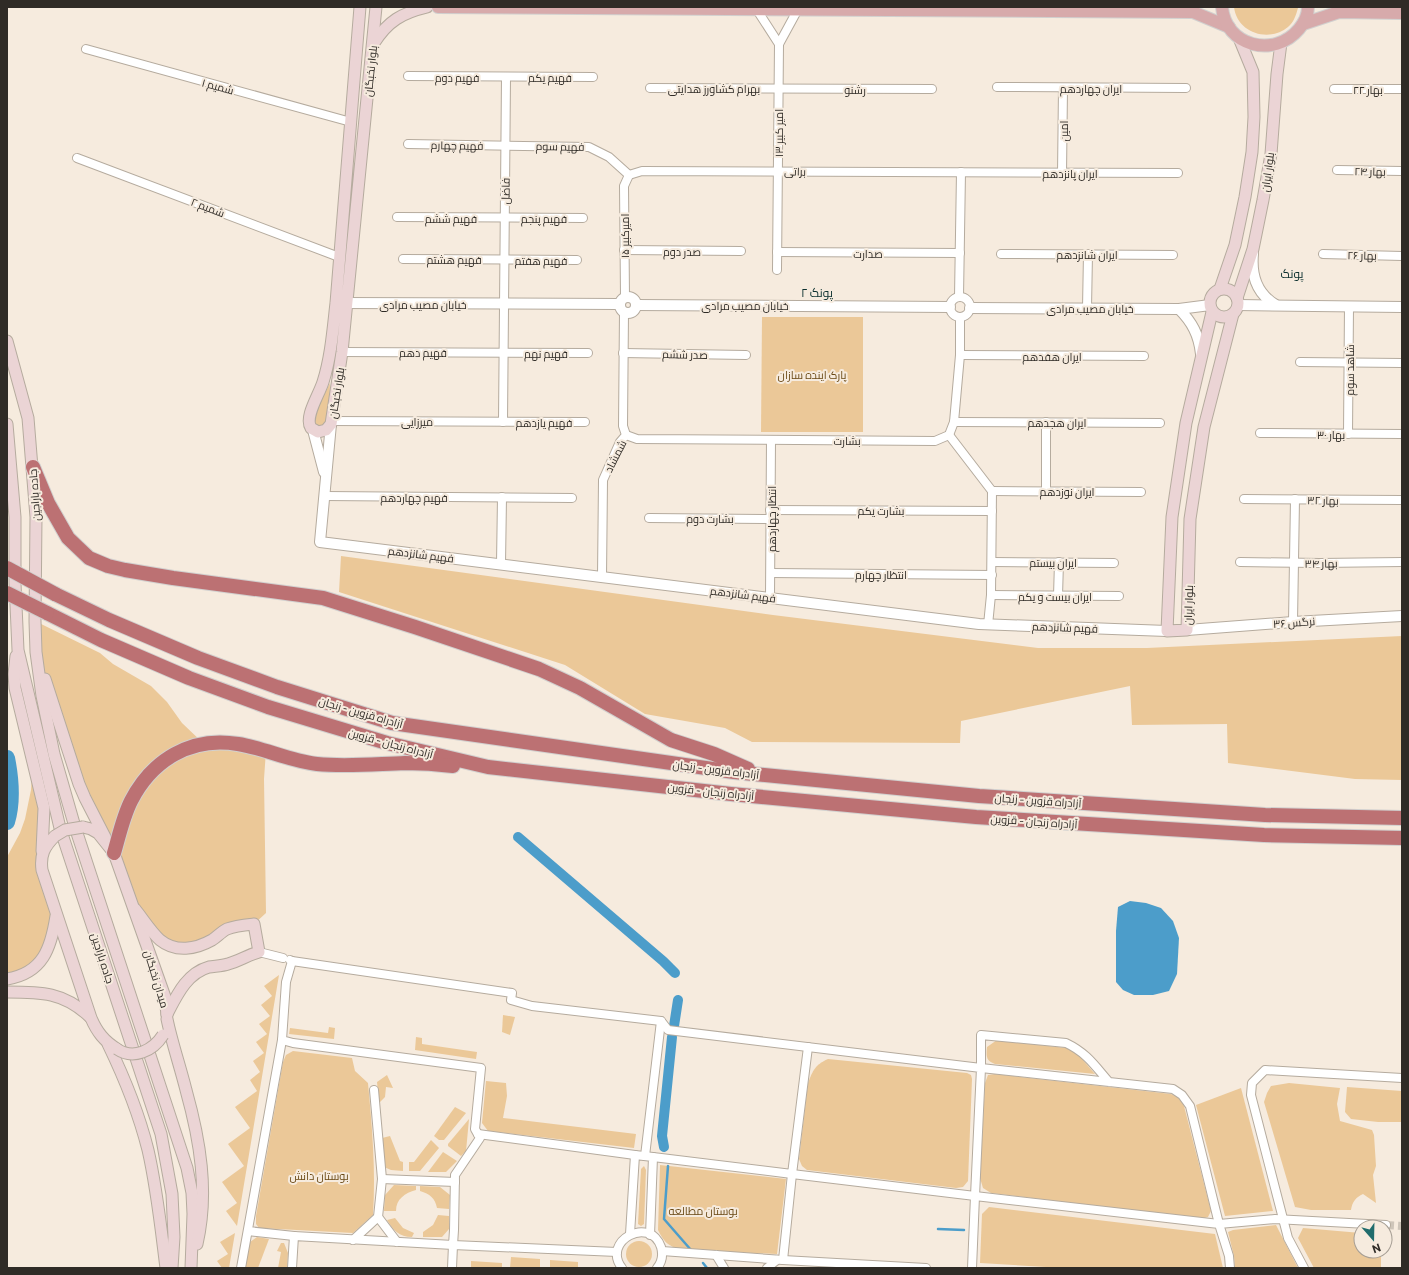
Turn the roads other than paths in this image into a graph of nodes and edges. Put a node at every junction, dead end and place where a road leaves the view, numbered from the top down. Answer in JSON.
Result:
{"nodes":[{"id":1,"x":360,"y":7,"type":"edge"},
{"id":2,"x":376,"y":7,"type":"edge"},
{"id":3,"x":427,"y":7,"type":"edge"},
{"id":4,"x":438,"y":7,"type":"edge"},
{"id":5,"x":1222,"y":7,"type":"edge"},
{"id":6,"x":1308,"y":7,"type":"edge"},
{"id":7,"x":757,"y":10,"type":"junction"},
{"id":8,"x":797,"y":10,"type":"junction"},
{"id":9,"x":1402,"y":13,"type":"edge"},
{"id":10,"x":1303,"y":24,"type":"junction"},
{"id":11,"x":1229,"y":28,"type":"junction"},
{"id":12,"x":1239,"y":38,"type":"junction"},
{"id":13,"x":1281,"y":43,"type":"junction"},
{"id":14,"x":779,"y":44,"type":"junction"},
{"id":15,"x":373,"y":45,"type":"junction"},
{"id":16,"x":86,"y":49,"type":"dead end"},
{"id":17,"x":408,"y":76,"type":"dead end"},
{"id":18,"x":506,"y":77,"type":"junction"},
{"id":19,"x":593,"y":77,"type":"dead end"},
{"id":20,"x":997,"y":87,"type":"dead end"},
{"id":21,"x":650,"y":88,"type":"dead end"},
{"id":22,"x":778,"y":88,"type":"junction"},
{"id":23,"x":1063,"y":88,"type":"junction"},
{"id":24,"x":1186,"y":88,"type":"dead end"},
{"id":25,"x":932,"y":89,"type":"dead end"},
{"id":26,"x":1334,"y":89,"type":"dead end"},
{"id":27,"x":1402,"y":89,"type":"edge"},
{"id":28,"x":351,"y":122,"type":"junction"},
{"id":29,"x":408,"y":144,"type":"dead end"},
{"id":30,"x":505,"y":146,"type":"junction"},
{"id":31,"x":77,"y":158,"type":"dead end"},
{"id":32,"x":778,"y":170,"type":"junction"},
{"id":33,"x":1337,"y":170,"type":"dead end"},
{"id":34,"x":1402,"y":171,"type":"edge"},
{"id":35,"x":961,"y":172,"type":"junction"},
{"id":36,"x":1178,"y":173,"type":"dead end"},
{"id":37,"x":1062,"y":174,"type":"junction"},
{"id":38,"x":629,"y":175,"type":"junction"},
{"id":39,"x":397,"y":217,"type":"dead end"},
{"id":40,"x":505,"y":218,"type":"junction"},
{"id":41,"x":583,"y":218,"type":"dead end"},
{"id":42,"x":1253,"y":249,"type":"junction"},
{"id":43,"x":624,"y":250,"type":"junction"},
{"id":44,"x":741,"y":251,"type":"dead end"},
{"id":45,"x":777,"y":252,"type":"junction"},
{"id":46,"x":960,"y":253,"type":"junction"},
{"id":47,"x":1002,"y":254,"type":"dead end"},
{"id":48,"x":1088,"y":254,"type":"junction"},
{"id":49,"x":1323,"y":254,"type":"dead end"},
{"id":50,"x":1173,"y":255,"type":"dead end"},
{"id":51,"x":1402,"y":256,"type":"edge"},
{"id":52,"x":339,"y":257,"type":"junction"},
{"id":53,"x":403,"y":259,"type":"dead end"},
{"id":54,"x":504,"y":260,"type":"junction"},
{"id":55,"x":578,"y":260,"type":"dead end"},
{"id":56,"x":777,"y":270,"type":"dead end"},
{"id":57,"x":1220,"y":289,"type":"junction"},
{"id":58,"x":960,"y":297,"type":"junction"},
{"id":59,"x":341,"y":303,"type":"junction"},
{"id":60,"x":623,"y":304,"type":"junction"},
{"id":61,"x":504,"y":305,"type":"junction"},
{"id":62,"x":636,"y":305,"type":"junction"},
{"id":63,"x":1236,"y":306,"type":"junction"},
{"id":64,"x":1276,"y":306,"type":"junction"},
{"id":65,"x":1349,"y":306,"type":"junction"},
{"id":66,"x":950,"y":307,"type":"junction"},
{"id":67,"x":1402,"y":307,"type":"edge"},
{"id":68,"x":970,"y":308,"type":"junction"},
{"id":69,"x":1087,"y":308,"type":"junction"},
{"id":70,"x":1179,"y":308,"type":"junction"},
{"id":71,"x":1211,"y":308,"type":"junction"},
{"id":72,"x":960,"y":317,"type":"junction"},
{"id":73,"x":7,"y":341,"type":"edge"},
{"id":74,"x":342,"y":352,"type":"junction"},
{"id":75,"x":504,"y":352,"type":"junction"},
{"id":76,"x":588,"y":353,"type":"dead end"},
{"id":77,"x":623,"y":353,"type":"junction"},
{"id":78,"x":960,"y":355,"type":"junction"},
{"id":79,"x":746,"y":356,"type":"dead end"},
{"id":80,"x":1144,"y":356,"type":"dead end"},
{"id":81,"x":1202,"y":359,"type":"junction"},
{"id":82,"x":1300,"y":362,"type":"dead end"},
{"id":83,"x":1349,"y":362,"type":"junction"},
{"id":84,"x":1402,"y":363,"type":"edge"},
{"id":85,"x":331,"y":422,"type":"junction"},
{"id":86,"x":503,"y":422,"type":"junction"},
{"id":87,"x":585,"y":422,"type":"dead end"},
{"id":88,"x":954,"y":422,"type":"junction"},
{"id":89,"x":1046,"y":422,"type":"junction"},
{"id":90,"x":1160,"y":423,"type":"dead end"},
{"id":91,"x":7,"y":424,"type":"edge"},
{"id":92,"x":313,"y":430,"type":"junction"},
{"id":93,"x":1260,"y":433,"type":"dead end"},
{"id":94,"x":1348,"y":434,"type":"junction"},
{"id":95,"x":1402,"y":434,"type":"edge"},
{"id":96,"x":626,"y":435,"type":"junction"},
{"id":97,"x":949,"y":436,"type":"junction"},
{"id":98,"x":771,"y":440,"type":"junction"},
{"id":99,"x":33,"y":467,"type":"junction"},
{"id":100,"x":326,"y":482,"type":"junction"},
{"id":101,"x":992,"y":491,"type":"junction"},
{"id":102,"x":1046,"y":491,"type":"junction"},
{"id":103,"x":1141,"y":492,"type":"dead end"},
{"id":104,"x":325,"y":496,"type":"junction"},
{"id":105,"x":502,"y":497,"type":"junction"},
{"id":106,"x":572,"y":498,"type":"dead end"},
{"id":107,"x":1244,"y":498,"type":"dead end"},
{"id":108,"x":1295,"y":499,"type":"junction"},
{"id":109,"x":1402,"y":500,"type":"edge"},
{"id":110,"x":770,"y":510,"type":"junction"},
{"id":111,"x":992,"y":511,"type":"junction"},
{"id":112,"x":650,"y":518,"type":"dead end"},
{"id":113,"x":770,"y":519,"type":"junction"},
{"id":114,"x":992,"y":562,"type":"junction"},
{"id":115,"x":1059,"y":562,"type":"junction"},
{"id":116,"x":1114,"y":562,"type":"dead end"},
{"id":117,"x":1240,"y":562,"type":"dead end"},
{"id":118,"x":1402,"y":562,"type":"edge"},
{"id":119,"x":1294,"y":563,"type":"junction"},
{"id":120,"x":502,"y":564,"type":"junction"},
{"id":121,"x":7,"y":568,"type":"edge"},
{"id":122,"x":771,"y":573,"type":"junction"},
{"id":123,"x":992,"y":575,"type":"junction"},
{"id":124,"x":602,"y":577,"type":"junction"},
{"id":125,"x":7,"y":593,"type":"edge"},
{"id":126,"x":992,"y":595,"type":"junction"},
{"id":127,"x":1058,"y":596,"type":"junction"},
{"id":128,"x":1119,"y":596,"type":"dead end"},
{"id":129,"x":770,"y":598,"type":"junction"},
{"id":130,"x":1402,"y":616,"type":"edge"},
{"id":131,"x":1293,"y":622,"type":"junction"},
{"id":132,"x":988,"y":624,"type":"junction"},
{"id":133,"x":1187,"y":630,"type":"junction"},
{"id":134,"x":1167,"y":631,"type":"junction"},
{"id":135,"x":18,"y":650,"type":"junction"},
{"id":136,"x":36,"y":652,"type":"junction"},
{"id":137,"x":488,"y":767,"type":"junction"},
{"id":138,"x":760,"y":774,"type":"junction"},
{"id":139,"x":1402,"y":818,"type":"edge"},
{"id":140,"x":1402,"y":838,"type":"edge"},
{"id":141,"x":114,"y":853,"type":"junction"},
{"id":142,"x":42,"y":854,"type":"junction"},
{"id":143,"x":135,"y":909,"type":"junction"},
{"id":144,"x":56,"y":913,"type":"junction"},
{"id":145,"x":259,"y":952,"type":"junction"},
{"id":146,"x":289,"y":960,"type":"junction"},
{"id":147,"x":7,"y":979,"type":"edge"},
{"id":148,"x":7,"y":992,"type":"edge"},
{"id":149,"x":167,"y":1017,"type":"junction"},
{"id":150,"x":91,"y":1018,"type":"junction"},
{"id":151,"x":661,"y":1021,"type":"junction"},
{"id":152,"x":282,"y":1040,"type":"junction"},
{"id":153,"x":112,"y":1046,"type":"junction"},
{"id":154,"x":808,"y":1047,"type":"junction"},
{"id":155,"x":981,"y":1068,"type":"junction"},
{"id":156,"x":1402,"y":1078,"type":"edge"},
{"id":157,"x":1109,"y":1082,"type":"junction"},
{"id":158,"x":374,"y":1090,"type":"dead end"},
{"id":159,"x":478,"y":1134,"type":"junction"},
{"id":160,"x":635,"y":1155,"type":"junction"},
{"id":161,"x":649,"y":1156,"type":"junction"},
{"id":162,"x":792,"y":1174,"type":"junction"},
{"id":163,"x":382,"y":1179,"type":"junction"},
{"id":164,"x":454,"y":1182,"type":"junction"},
{"id":165,"x":975,"y":1196,"type":"junction"},
{"id":166,"x":378,"y":1218,"type":"junction"},
{"id":167,"x":1283,"y":1219,"type":"junction"},
{"id":168,"x":1353,"y":1223,"type":"edge"},
{"id":169,"x":1219,"y":1224,"type":"junction"},
{"id":170,"x":248,"y":1231,"type":"junction"},
{"id":171,"x":630,"y":1234,"type":"junction"},
{"id":172,"x":650,"y":1235,"type":"junction"},
{"id":173,"x":294,"y":1236,"type":"junction"},
{"id":174,"x":353,"y":1240,"type":"junction"},
{"id":175,"x":397,"y":1242,"type":"junction"},
{"id":176,"x":453,"y":1245,"type":"junction"},
{"id":177,"x":662,"y":1251,"type":"junction"},
{"id":178,"x":617,"y":1252,"type":"junction"},
{"id":179,"x":716,"y":1255,"type":"junction"},
{"id":180,"x":780,"y":1260,"type":"junction"},
{"id":181,"x":166,"y":1268,"type":"edge"},
{"id":182,"x":172,"y":1268,"type":"edge"},
{"id":183,"x":191,"y":1268,"type":"edge"},
{"id":184,"x":241,"y":1268,"type":"edge"},
{"id":185,"x":292,"y":1268,"type":"edge"},
{"id":186,"x":452,"y":1268,"type":"edge"},
{"id":187,"x":622,"y":1268,"type":"edge"},
{"id":188,"x":657,"y":1268,"type":"edge"},
{"id":189,"x":724,"y":1268,"type":"edge"},
{"id":190,"x":767,"y":1268,"type":"edge"},
{"id":191,"x":926,"y":1268,"type":"edge"},
{"id":192,"x":972,"y":1268,"type":"edge"},
{"id":193,"x":1230,"y":1268,"type":"edge"},
{"id":194,"x":1304,"y":1268,"type":"edge"}],
"edges":[{"from":1,"to":28,"type":"main road","name":"بلوار نخبگان"},
{"from":2,"to":15,"type":"main road","name":"بلوار نخبگان"},
{"from":3,"to":15,"type":"main road"},
{"from":4,"to":7,"type":"main road"},
{"from":5,"to":11,"type":"main road"},
{"from":6,"to":10,"type":"main road"},
{"from":7,"to":8,"type":"main road"},
{"from":7,"to":14,"type":"street"},
{"from":8,"to":11,"type":"main road"},
{"from":8,"to":14,"type":"street"},
{"from":9,"to":10,"type":"main road"},
{"from":10,"to":13,"type":"main road"},
{"from":11,"to":12,"type":"main road"},
{"from":12,"to":13,"type":"main road"},
{"from":12,"to":57,"type":"main road","name":"بلوار ایران"},
{"from":13,"to":42,"type":"main road","name":"بلوار ایران"},
{"from":14,"to":22,"type":"street","name":"امیر کبیر ۱۳"},
{"from":15,"to":59,"type":"main road","name":"بلوار نخبگان"},
{"from":16,"to":28,"type":"street","name":"شمیم ۱"},
{"from":17,"to":18,"type":"street","name":"فهیم دوم"},
{"from":18,"to":19,"type":"street","name":"فهیم یکم"},
{"from":18,"to":30,"type":"street","name":"فاضل"},
{"from":20,"to":23,"type":"street","name":"ایران چهاردهم"},
{"from":21,"to":22,"type":"street","name":"بهرام کشاورز هدایتی"},
{"from":22,"to":25,"type":"street","name":"رشنو"},
{"from":22,"to":32,"type":"street","name":"امیر کبیر ۱۳"},
{"from":23,"to":24,"type":"street","name":"ایران چهاردهم"},
{"from":23,"to":37,"type":"street","name":"امین"},
{"from":26,"to":27,"type":"street","name":"بهار ۲۲"},
{"from":28,"to":52,"type":"main road","name":"بلوار نخبگان"},
{"from":29,"to":30,"type":"street","name":"فهیم چهارم"},
{"from":30,"to":38,"type":"street","name":"فهیم سوم"},
{"from":30,"to":40,"type":"street","name":"فاضل"},
{"from":31,"to":52,"type":"street","name":"شمیم ۲"},
{"from":32,"to":35,"type":"street","name":"براتی"},
{"from":32,"to":38,"type":"street","name":"براتی"},
{"from":32,"to":45,"type":"street","name":"امیر کبیر ۱۳"},
{"from":33,"to":34,"type":"street","name":"بهار ۲۴"},
{"from":35,"to":37,"type":"street","name":"ایران پانزدهم"},
{"from":35,"to":46,"type":"street"},
{"from":36,"to":37,"type":"street","name":"ایران پانزدهم"},
{"from":38,"to":43,"type":"street","name":"امیرکبیر ۱۵"},
{"from":39,"to":40,"type":"street","name":"فهیم ششم"},
{"from":40,"to":41,"type":"street","name":"فهیم پنجم"},
{"from":40,"to":54,"type":"street","name":"فاضل"},
{"from":42,"to":63,"type":"main road","name":"بلوار ایران"},
{"from":42,"to":64,"type":"street"},
{"from":43,"to":44,"type":"street","name":"صدر دوم"},
{"from":43,"to":60,"type":"street","name":"امیرکبیر ۱۵"},
{"from":45,"to":46,"type":"street","name":"صدارت"},
{"from":45,"to":56,"type":"street","name":"امیر کبیر ۱۳"},
{"from":46,"to":58,"type":"street"},
{"from":47,"to":48,"type":"street","name":"ایران شانزدهم"},
{"from":48,"to":50,"type":"street","name":"ایران شانزدهم"},
{"from":48,"to":69,"type":"street"},
{"from":49,"to":51,"type":"street","name":"بهار ۲۶"},
{"from":52,"to":59,"type":"main road","name":"بلوار نخبگان"},
{"from":53,"to":54,"type":"street","name":"فهیم هشتم"},
{"from":54,"to":55,"type":"street","name":"فهیم هفتم"},
{"from":54,"to":61,"type":"street","name":"فاضل"},
{"from":57,"to":63,"type":"main road"},
{"from":57,"to":71,"type":"main road"},
{"from":58,"to":66,"type":"street"},
{"from":58,"to":68,"type":"street"},
{"from":59,"to":61,"type":"street","name":"خیابان مصیب مرادی"},
{"from":59,"to":74,"type":"main road","name":"بلوار نخبگان"},
{"from":59,"to":92,"type":"main road","name":"بلوار نخبگان"},
{"from":60,"to":61,"type":"street","name":"خیابان مصیب مرادی"},
{"from":60,"to":62,"type":"street"},
{"from":60,"to":62,"type":"street"},
{"from":60,"to":77,"type":"street","name":"شمشاد"},
{"from":61,"to":75,"type":"street","name":"فاضل"},
{"from":62,"to":66,"type":"street","name":"خیابان مصیب مرادی"},
{"from":63,"to":64,"type":"street"},
{"from":63,"to":71,"type":"main road"},
{"from":63,"to":133,"type":"main road","name":"بلوار ایران"},
{"from":64,"to":65,"type":"street"},
{"from":65,"to":67,"type":"street"},
{"from":65,"to":83,"type":"street","name":"شاهد سوم"},
{"from":66,"to":72,"type":"street"},
{"from":68,"to":69,"type":"street","name":"خیابان مصیب مرادی"},
{"from":68,"to":72,"type":"street"},
{"from":69,"to":70,"type":"street","name":"خیابان مصیب مرادی"},
{"from":70,"to":71,"type":"street","name":"خیابان مصیب مرادی"},
{"from":70,"to":81,"type":"street"},
{"from":71,"to":81,"type":"main road","name":"بلوار ایران"},
{"from":72,"to":78,"type":"street"},
{"from":73,"to":99,"type":"main road","name":"جاده باراجین"},
{"from":74,"to":75,"type":"street","name":"فهیم دهم"},
{"from":74,"to":85,"type":"main road","name":"بلوار نخبگان"},
{"from":75,"to":76,"type":"street","name":"فهیم نهم"},
{"from":75,"to":86,"type":"street","name":"فاضل"},
{"from":77,"to":79,"type":"street","name":"صدر ششم"},
{"from":77,"to":96,"type":"street","name":"شمشاد"},
{"from":78,"to":80,"type":"street","name":"ایران هفدهم"},
{"from":78,"to":88,"type":"street"},
{"from":81,"to":134,"type":"main road","name":"بلوار ایران"},
{"from":82,"to":83,"type":"street"},
{"from":83,"to":84,"type":"street"},
{"from":83,"to":94,"type":"street","name":"شاهد سوم"},
{"from":85,"to":86,"type":"street","name":"میرزایی"},
{"from":85,"to":92,"type":"main road","name":"بلوار نخبگان"},
{"from":85,"to":100,"type":"street"},
{"from":86,"to":87,"type":"street","name":"فهیم یازدهم"},
{"from":88,"to":89,"type":"street","name":"ایران هجدهم"},
{"from":88,"to":97,"type":"street"},
{"from":89,"to":90,"type":"street","name":"ایران هجدهم"},
{"from":89,"to":102,"type":"street"},
{"from":91,"to":135,"type":"main road","name":"جاده باراجین"},
{"from":92,"to":100,"type":"street"},
{"from":93,"to":94,"type":"street","name":"بهار ۳۰"},
{"from":94,"to":95,"type":"street","name":"بهار ۳۰"},
{"from":96,"to":98,"type":"street","name":"بشارت"},
{"from":96,"to":124,"type":"street","name":"شمشاد"},
{"from":97,"to":98,"type":"street","name":"بشارت"},
{"from":97,"to":101,"type":"street"},
{"from":98,"to":110,"type":"street","name":"انتظار چهاردهم"},
{"from":99,"to":136,"type":"main road","name":"جاده باراجین"},
{"from":99,"to":138,"type":"highway"},
{"from":100,"to":104,"type":"street"},
{"from":101,"to":102,"type":"street","name":"ایران نوزدهم"},
{"from":101,"to":111,"type":"street"},
{"from":102,"to":103,"type":"street","name":"ایران نوزدهم"},
{"from":104,"to":105,"type":"street","name":"فهیم چهاردهم"},
{"from":104,"to":120,"type":"street","name":"فهیم شانزدهم"},
{"from":105,"to":106,"type":"street","name":"فهیم چهاردهم"},
{"from":105,"to":120,"type":"street"},
{"from":107,"to":108,"type":"street","name":"بهار ۳۲"},
{"from":108,"to":109,"type":"street","name":"بهار ۳۲"},
{"from":108,"to":119,"type":"street"},
{"from":110,"to":111,"type":"street","name":"بشارت یکم"},
{"from":110,"to":113,"type":"street","name":"انتظار چهاردهم"},
{"from":111,"to":114,"type":"street"},
{"from":112,"to":113,"type":"street","name":"بشارت دوم"},
{"from":113,"to":122,"type":"street","name":"انتظار چهاردهم"},
{"from":114,"to":115,"type":"street","name":"ایران بیستم"},
{"from":114,"to":123,"type":"street"},
{"from":115,"to":116,"type":"street","name":"ایران بیستم"},
{"from":115,"to":127,"type":"street"},
{"from":117,"to":119,"type":"street","name":"بهار ۳۴"},
{"from":118,"to":119,"type":"street","name":"بهار ۳۴"},
{"from":119,"to":131,"type":"street"},
{"from":120,"to":124,"type":"street","name":"فهیم شانزدهم"},
{"from":121,"to":138,"type":"highway","name":"آزادراه قزوین - زنجان","bridge":true},
{"from":122,"to":123,"type":"street","name":"انتظار چهارم"},
{"from":122,"to":129,"type":"street","name":"انتظار چهاردهم"},
{"from":123,"to":126,"type":"street"},
{"from":124,"to":129,"type":"street","name":"فهیم شانزدهم"},
{"from":125,"to":137,"type":"highway","name":"آزادراه زنجان - قزوین","bridge":true},
{"from":126,"to":127,"type":"street","name":"ایران بیست و یکم"},
{"from":126,"to":132,"type":"street"},
{"from":127,"to":128,"type":"street","name":"ایران بیست و یکم"},
{"from":129,"to":132,"type":"street","name":"فهیم شانزدهم"},
{"from":130,"to":131,"type":"street","name":"نرگس ۳۶"},
{"from":131,"to":133,"type":"street","name":"نرگس ۳۶"},
{"from":132,"to":134,"type":"street","name":"فهیم شانزدهم"},
{"from":133,"to":134,"type":"main road","name":"بلوار ایران"},
{"from":135,"to":142,"type":"main road","name":"جاده باراجین"},
{"from":135,"to":182,"type":"main road","name":"جاده باراجین"},
{"from":136,"to":141,"type":"main road","name":"جاده باراجین"},
{"from":136,"to":183,"type":"main road","name":"جاده باراجین"},
{"from":137,"to":140,"type":"highway","name":"آزادراه زنجان - قزوین"},
{"from":137,"to":141,"type":"highway"},
{"from":138,"to":139,"type":"highway","name":"آزادراه قزوین - زنجان"},
{"from":141,"to":142,"type":"main road","name":"میدان نخبگان","bridge":true},
{"from":141,"to":143,"type":"main road","name":"میدان نخبگان"},
{"from":142,"to":144,"type":"main road"},
{"from":143,"to":145,"type":"main road"},
{"from":143,"to":149,"type":"main road","name":"میدان نخبگان"},
{"from":144,"to":147,"type":"main road"},
{"from":144,"to":150,"type":"main road"},
{"from":145,"to":146,"type":"street"},
{"from":145,"to":149,"type":"main road"},
{"from":146,"to":151,"type":"street"},
{"from":146,"to":152,"type":"street"},
{"from":148,"to":150,"type":"main road"},
{"from":149,"to":153,"type":"main road","name":"میدان نخبگان","bridge":true},
{"from":149,"to":183,"type":"main road"},
{"from":150,"to":153,"type":"main road"},
{"from":151,"to":154,"type":"street"},
{"from":151,"to":161,"type":"street"},
{"from":152,"to":159,"type":"street"},
{"from":152,"to":170,"type":"street"},
{"from":153,"to":181,"type":"main road"},
{"from":154,"to":155,"type":"street"},
{"from":154,"to":162,"type":"street"},
{"from":155,"to":157,"type":"street"},
{"from":155,"to":157,"type":"street"},
{"from":155,"to":165,"type":"street"},
{"from":156,"to":167,"type":"street"},
{"from":157,"to":169,"type":"street"},
{"from":158,"to":163,"type":"street"},
{"from":159,"to":160,"type":"street"},
{"from":159,"to":164,"type":"street"},
{"from":160,"to":161,"type":"street"},
{"from":160,"to":171,"type":"street"},
{"from":161,"to":162,"type":"street"},
{"from":161,"to":172,"type":"street"},
{"from":162,"to":165,"type":"street"},
{"from":162,"to":180,"type":"street"},
{"from":163,"to":164,"type":"street"},
{"from":163,"to":166,"type":"street"},
{"from":164,"to":176,"type":"street"},
{"from":165,"to":169,"type":"street"},
{"from":165,"to":192,"type":"street"},
{"from":166,"to":174,"type":"street"},
{"from":166,"to":175,"type":"street"},
{"from":167,"to":168,"type":"street"},
{"from":167,"to":169,"type":"street"},
{"from":167,"to":194,"type":"street"},
{"from":169,"to":193,"type":"street"},
{"from":170,"to":173,"type":"street"},
{"from":170,"to":184,"type":"street"},
{"from":171,"to":172,"type":"street"},
{"from":171,"to":178,"type":"street"},
{"from":172,"to":177,"type":"street"},
{"from":173,"to":174,"type":"street"},
{"from":173,"to":185,"type":"street"},
{"from":174,"to":175,"type":"street"},
{"from":175,"to":176,"type":"street"},
{"from":176,"to":178,"type":"street"},
{"from":176,"to":186,"type":"street"},
{"from":177,"to":179,"type":"street"},
{"from":177,"to":188,"type":"street"},
{"from":178,"to":187,"type":"street"},
{"from":179,"to":180,"type":"street"},
{"from":179,"to":189,"type":"street"},
{"from":180,"to":190,"type":"street"},
{"from":180,"to":191,"type":"street"}]}
